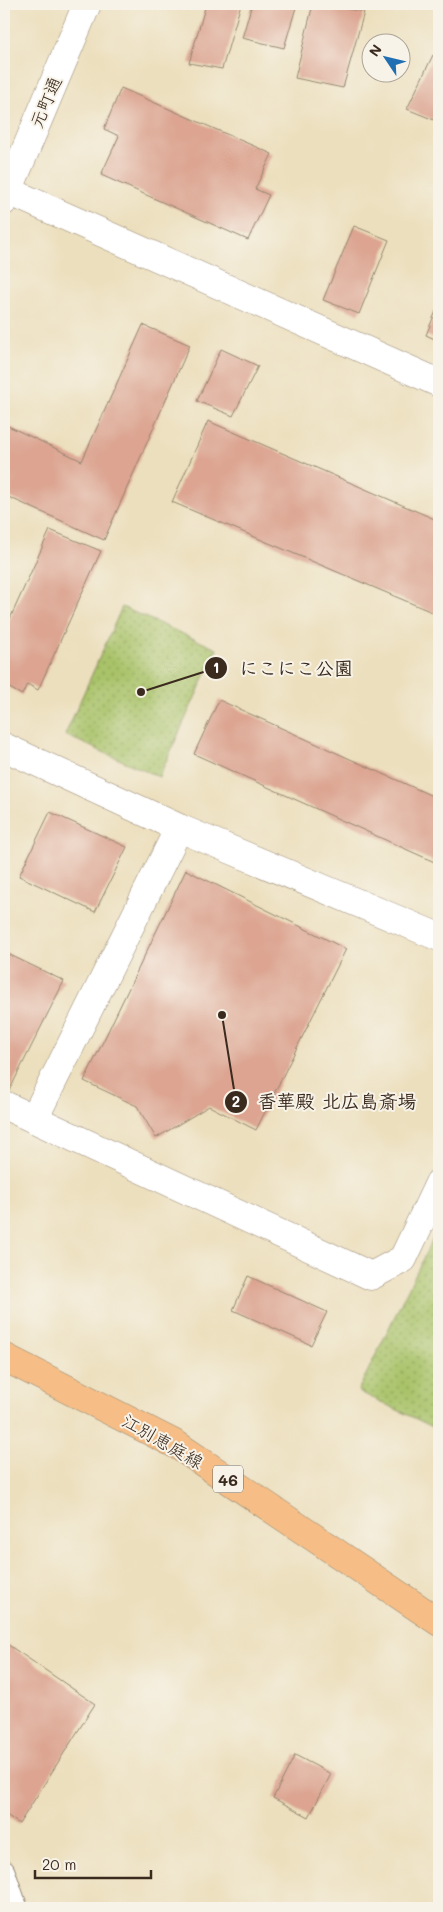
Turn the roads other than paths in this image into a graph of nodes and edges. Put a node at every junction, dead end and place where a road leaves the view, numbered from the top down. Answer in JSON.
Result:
{"nodes":[{"id":1,"x":87,"y":4,"type":"edge"},
{"id":2,"x":5,"y":194,"type":"edge"},
{"id":3,"x":439,"y":383,"type":"edge"},
{"id":4,"x":4,"y":747,"type":"edge"},
{"id":5,"x":179,"y":828,"type":"junction"},
{"id":6,"x":439,"y":938,"type":"edge"},
{"id":7,"x":4,"y":1105,"type":"edge"},
{"id":8,"x":34,"y":1119,"type":"junction"},
{"id":9,"x":439,"y":1184,"type":"edge"},
{"id":10,"x":4,"y":1357,"type":"edge"},
{"id":11,"x":439,"y":1622,"type":"edge"},
{"id":12,"x":4,"y":1871,"type":"edge"},
{"id":13,"x":17,"y":1908,"type":"edge"}],
"edges":[{"from":1,"to":2,"type":"street","name":"元町通"},
{"from":2,"to":3,"type":"street"},
{"from":4,"to":5,"type":"street"},
{"from":5,"to":6,"type":"street"},
{"from":5,"to":8,"type":"street"},
{"from":7,"to":8,"type":"street"},
{"from":8,"to":9,"type":"street"},
{"from":10,"to":11,"type":"main road","name":"江別恵庭線","number":"46"},
{"from":12,"to":13,"type":"lane"}]}
